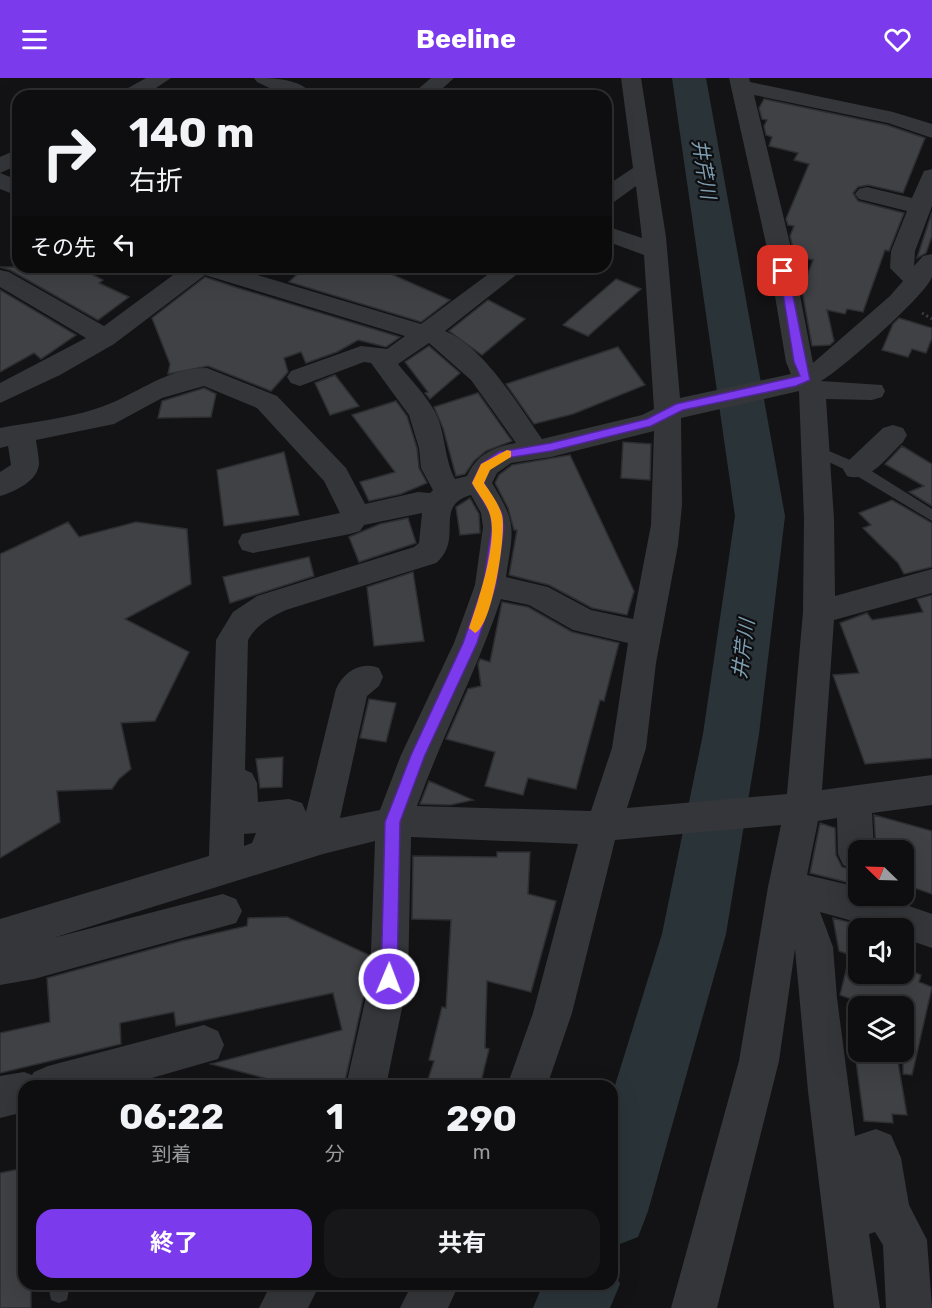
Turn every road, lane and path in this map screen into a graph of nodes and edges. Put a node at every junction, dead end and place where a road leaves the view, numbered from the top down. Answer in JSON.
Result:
{"nodes":[{"id":1,"x":161,"y":78,"type":"edge"},
{"id":2,"x":264,"y":78,"type":"edge"},
{"id":3,"x":444,"y":78,"type":"edge"},
{"id":4,"x":631,"y":78,"type":"edge"},
{"id":5,"x":740,"y":82,"type":"edge"},
{"id":6,"x":139,"y":90,"type":"edge"},
{"id":7,"x":290,"y":90,"type":"edge"},
{"id":8,"x":429,"y":90,"type":"edge"},
{"id":9,"x":932,"y":130,"type":"edge"},
{"id":10,"x":5,"y":164,"type":"edge"},
{"id":11,"x":646,"y":171,"type":"junction"},
{"id":12,"x":932,"y":176,"type":"edge"},
{"id":13,"x":12,"y":177,"type":"edge"},
{"id":14,"x":612,"y":192,"type":"edge"},
{"id":15,"x":867,"y":194,"type":"dead end"},
{"id":16,"x":920,"y":207,"type":"junction"},
{"id":17,"x":612,"y":234,"type":"edge"},
{"id":18,"x":654,"y":250,"type":"junction"},
{"id":19,"x":924,"y":271,"type":"edge"},
{"id":20,"x":192,"y":273,"type":"edge"},
{"id":21,"x":225,"y":273,"type":"edge"},
{"id":22,"x":506,"y":273,"type":"edge"},
{"id":23,"x":0,"y":277,"type":"edge"},
{"id":24,"x":428,"y":333,"type":"junction"},
{"id":25,"x":105,"y":338,"type":"junction"},
{"id":26,"x":382,"y":358,"type":"junction"},
{"id":27,"x":300,"y":377,"type":"dead end"},
{"id":28,"x":804,"y":384,"type":"junction"},
{"id":29,"x":872,"y":391,"type":"dead end"},
{"id":30,"x":0,"y":394,"type":"edge"},
{"id":31,"x":673,"y":410,"type":"junction"},
{"id":32,"x":893,"y":435,"type":"dead end"},
{"id":33,"x":10,"y":436,"type":"edge"},
{"id":34,"x":534,"y":448,"type":"junction"},
{"id":35,"x":817,"y":451,"type":"junction"},
{"id":36,"x":857,"y":469,"type":"junction"},
{"id":37,"x":0,"y":486,"type":"edge"},
{"id":38,"x":454,"y":493,"type":"junction"},
{"id":39,"x":932,"y":516,"type":"edge"},
{"id":40,"x":353,"y":517,"type":"junction"},
{"id":41,"x":253,"y":542,"type":"dead end"},
{"id":42,"x":932,"y":581,"type":"edge"},
{"id":43,"x":490,"y":585,"type":"junction"},
{"id":44,"x":819,"y":612,"type":"junction"},
{"id":45,"x":645,"y":634,"type":"junction"},
{"id":46,"x":367,"y":677,"type":"dead end"},
{"id":47,"x":239,"y":759,"type":"dead end"},
{"id":48,"x":932,"y":790,"type":"edge"},
{"id":49,"x":854,"y":800,"type":"junction"},
{"id":50,"x":796,"y":809,"type":"junction"},
{"id":51,"x":393,"y":822,"type":"junction"},
{"id":52,"x":609,"y":825,"type":"junction"},
{"id":53,"x":323,"y":838,"type":"junction"},
{"id":54,"x":855,"y":840,"type":"edge"},
{"id":55,"x":267,"y":856,"type":"junction"},
{"id":56,"x":229,"y":868,"type":"junction"},
{"id":57,"x":784,"y":896,"type":"junction"},
{"id":58,"x":223,"y":911,"type":"dead end"},
{"id":59,"x":932,"y":931,"type":"edge"},
{"id":60,"x":0,"y":938,"type":"edge"},
{"id":61,"x":0,"y":967,"type":"edge"},
{"id":62,"x":204,"y":1045,"type":"dead end"},
{"id":63,"x":72,"y":1080,"type":"edge"},
{"id":64,"x":367,"y":1080,"type":"edge"},
{"id":65,"x":529,"y":1080,"type":"edge"},
{"id":66,"x":18,"y":1093,"type":"edge"},
{"id":67,"x":0,"y":1097,"type":"edge"},
{"id":68,"x":844,"y":1214,"type":"junction"},
{"id":69,"x":294,"y":1290,"type":"edge"},
{"id":70,"x":434,"y":1290,"type":"edge"},
{"id":71,"x":282,"y":1308,"type":"edge"},
{"id":72,"x":423,"y":1308,"type":"edge"},
{"id":73,"x":694,"y":1308,"type":"edge"},
{"id":74,"x":857,"y":1308,"type":"edge"},
{"id":75,"x":909,"y":1308,"type":"edge"}],
"edges":[{"from":1,"to":6,"type":"street"},
{"from":2,"to":7,"type":"street"},
{"from":3,"to":8,"type":"street"},
{"from":4,"to":11,"type":"street"},
{"from":5,"to":9,"type":"street"},
{"from":5,"to":28,"type":"street"},
{"from":10,"to":13,"type":"street"},
{"from":11,"to":14,"type":"street"},
{"from":11,"to":18,"type":"street"},
{"from":12,"to":16,"type":"street"},
{"from":15,"to":16,"type":"street"},
{"from":16,"to":19,"type":"street"},
{"from":17,"to":18,"type":"street"},
{"from":18,"to":31,"type":"street"},
{"from":19,"to":28,"type":"street"},
{"from":20,"to":25,"type":"street"},
{"from":21,"to":24,"type":"street"},
{"from":22,"to":24,"type":"street"},
{"from":23,"to":25,"type":"street"},
{"from":24,"to":26,"type":"street"},
{"from":24,"to":34,"type":"street"},
{"from":25,"to":30,"type":"street"},
{"from":26,"to":27,"type":"street"},
{"from":26,"to":38,"type":"street"},
{"from":28,"to":29,"type":"street"},
{"from":28,"to":31,"type":"street"},
{"from":28,"to":35,"type":"street"},
{"from":31,"to":34,"type":"street"},
{"from":31,"to":45,"type":"street"},
{"from":32,"to":36,"type":"street"},
{"from":33,"to":37,"type":"street"},
{"from":33,"to":40,"type":"street"},
{"from":34,"to":38,"type":"street"},
{"from":35,"to":36,"type":"lane"},
{"from":35,"to":44,"type":"street"},
{"from":36,"to":39,"type":"lane"},
{"from":38,"to":40,"type":"street"},
{"from":38,"to":43,"type":"street"},
{"from":38,"to":56,"type":"street"},
{"from":40,"to":41,"type":"street"},
{"from":42,"to":44,"type":"street"},
{"from":43,"to":45,"type":"street"},
{"from":43,"to":51,"type":"street"},
{"from":44,"to":50,"type":"street"},
{"from":45,"to":52,"type":"street"},
{"from":46,"to":53,"type":"street"},
{"from":47,"to":55,"type":"street"},
{"from":48,"to":49,"type":"street"},
{"from":49,"to":50,"type":"street"},
{"from":49,"to":54,"type":"street"},
{"from":50,"to":52,"type":"street"},
{"from":50,"to":57,"type":"street"},
{"from":51,"to":52,"type":"street"},
{"from":51,"to":53,"type":"street"},
{"from":51,"to":64,"type":"street"},
{"from":52,"to":65,"type":"street"},
{"from":53,"to":55,"type":"street"},
{"from":55,"to":56,"type":"street"},
{"from":56,"to":60,"type":"street"},
{"from":57,"to":59,"type":"street"},
{"from":57,"to":68,"type":"street"},
{"from":57,"to":73,"type":"street"},
{"from":58,"to":61,"type":"street"},
{"from":62,"to":63,"type":"street"},
{"from":66,"to":67,"type":"street"},
{"from":68,"to":74,"type":"street"},
{"from":68,"to":75,"type":"street"},
{"from":69,"to":71,"type":"street"},
{"from":70,"to":72,"type":"street"}]}
